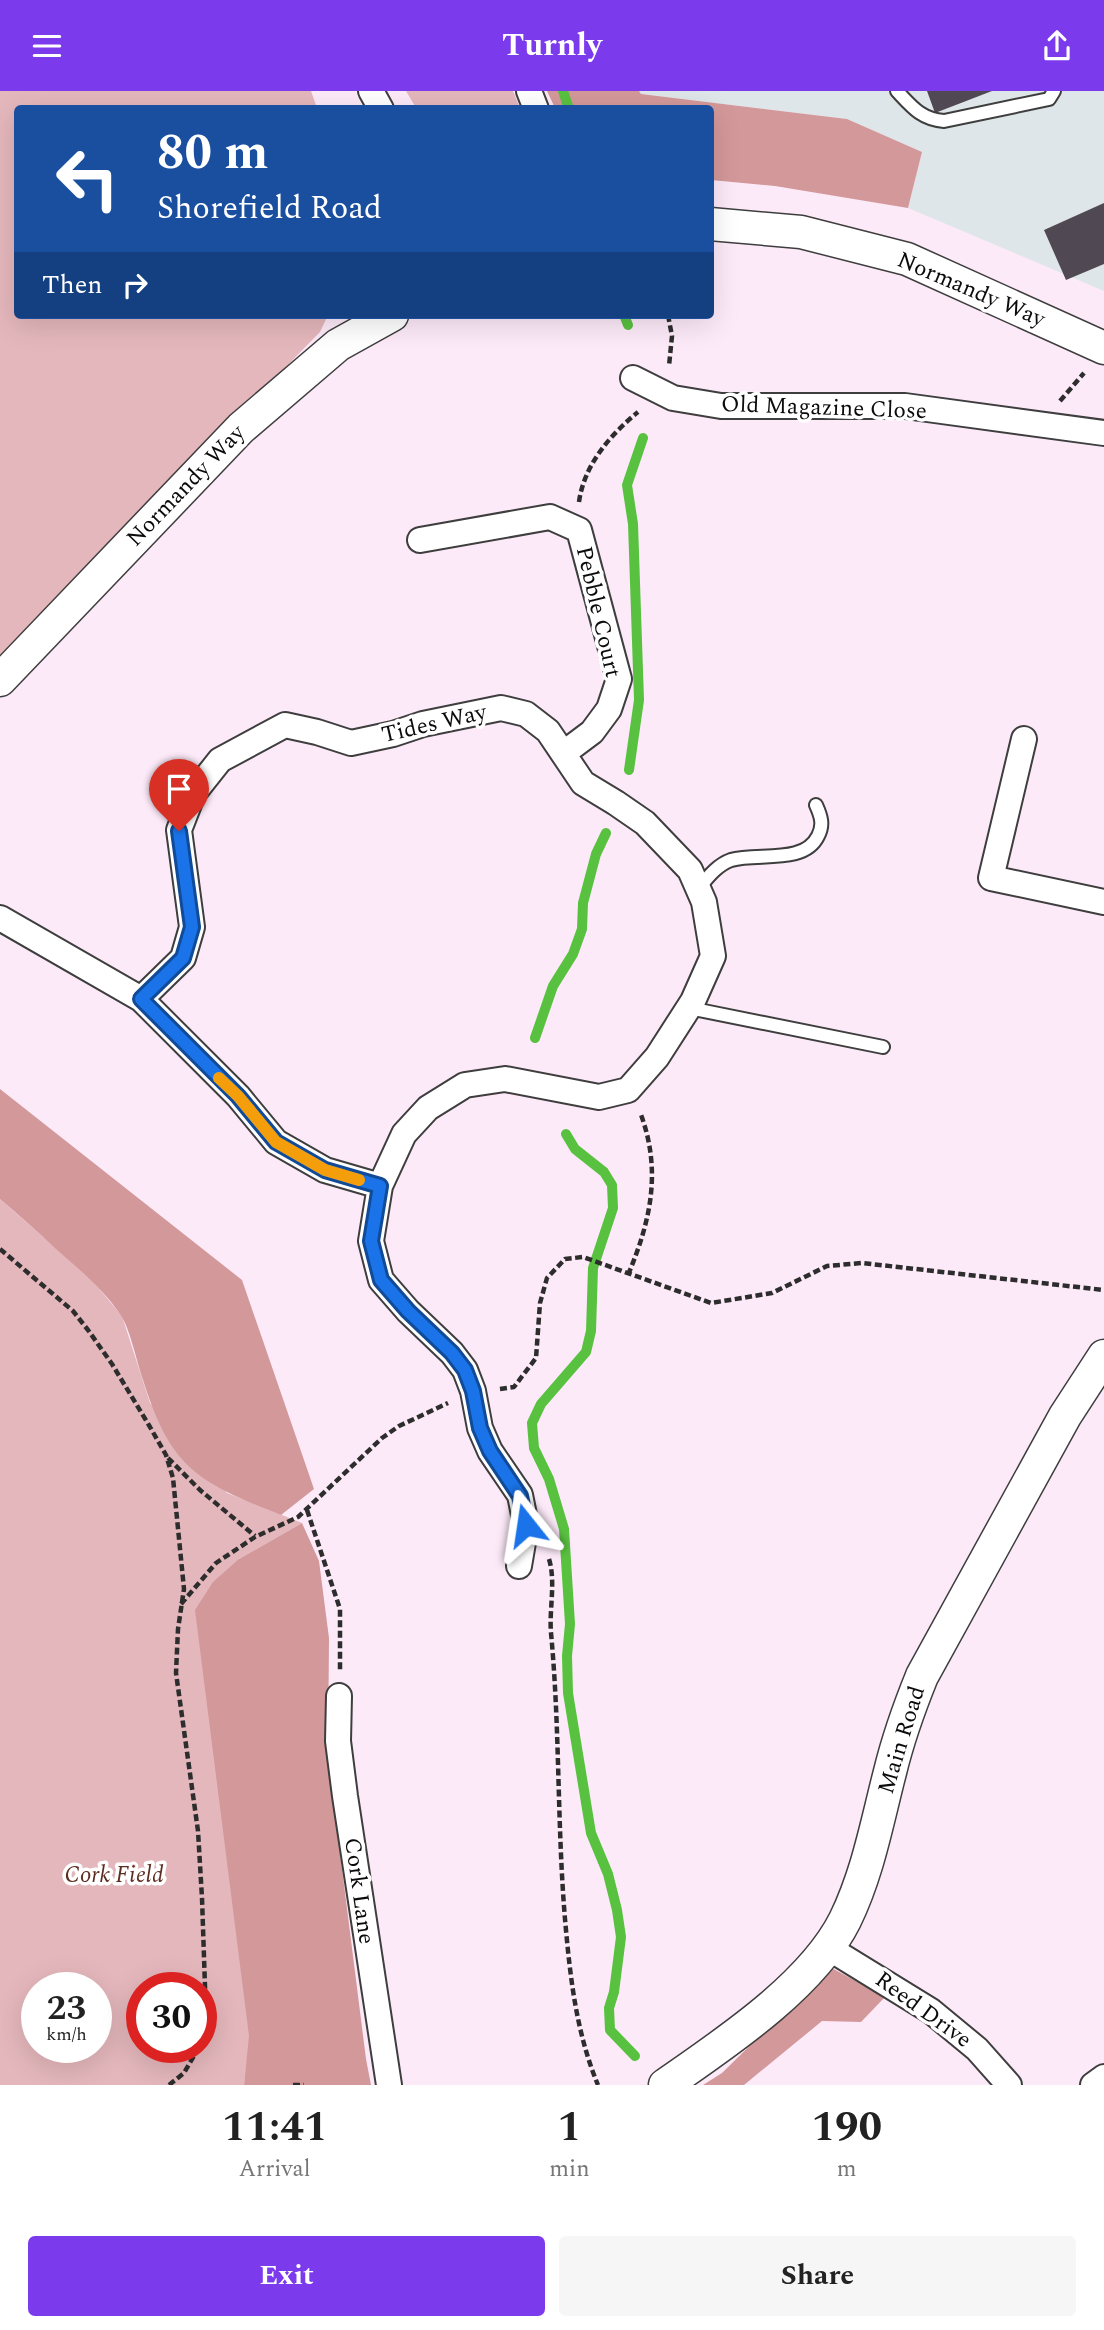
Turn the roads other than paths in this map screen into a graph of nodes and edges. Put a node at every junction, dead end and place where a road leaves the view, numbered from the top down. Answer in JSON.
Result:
{"nodes":[{"id":1,"x":897,"y":91,"type":"edge"},
{"id":2,"x":1054,"y":91,"type":"edge"},
{"id":3,"x":714,"y":224,"type":"edge"},
{"id":4,"x":385,"y":319,"type":"edge"},
{"id":5,"x":1104,"y":348,"type":"edge"},
{"id":6,"x":633,"y":378,"type":"dead end"},
{"id":7,"x":1104,"y":433,"type":"edge"},
{"id":8,"x":420,"y":540,"type":"dead end"},
{"id":9,"x":0,"y":680,"type":"edge"},
{"id":10,"x":1024,"y":739,"type":"dead end"},
{"id":11,"x":564,"y":753,"type":"junction"},
{"id":12,"x":816,"y":805,"type":"dead end"},
{"id":13,"x":698,"y":889,"type":"junction"},
{"id":14,"x":1104,"y":902,"type":"edge"},
{"id":15,"x":0,"y":918,"type":"edge"},
{"id":16,"x":141,"y":999,"type":"junction"},
{"id":17,"x":689,"y":1008,"type":"junction"},
{"id":18,"x":883,"y":1047,"type":"dead end"},
{"id":19,"x":380,"y":1186,"type":"junction"},
{"id":20,"x":1104,"y":1356,"type":"edge"},
{"id":21,"x":521,"y":1554,"type":"road end"},
{"id":22,"x":340,"y":1696,"type":"road end"},
{"id":23,"x":827,"y":1947,"type":"junction"},
{"id":24,"x":1104,"y":2077,"type":"edge"},
{"id":25,"x":388,"y":2085,"type":"edge"},
{"id":26,"x":665,"y":2085,"type":"edge"},
{"id":27,"x":1009,"y":2085,"type":"edge"},
{"id":28,"x":1093,"y":2085,"type":"edge"}],
"edges":[{"from":1,"to":2,"type":"lane"},
{"from":3,"to":5,"type":"street","name":"Normandy Way"},
{"from":4,"to":9,"type":"street","name":"Normandy Way"},
{"from":6,"to":7,"type":"street","name":"Old Magazine Close"},
{"from":8,"to":11,"type":"street","name":"Pebble Court"},
{"from":10,"to":14,"type":"street"},
{"from":11,"to":13,"type":"street","name":"Tides Way"},
{"from":11,"to":16,"type":"street","name":"Tides Way"},
{"from":12,"to":13,"type":"lane"},
{"from":13,"to":17,"type":"street","name":"Tides Way"},
{"from":15,"to":16,"type":"street"},
{"from":16,"to":19,"type":"street"},
{"from":17,"to":18,"type":"lane"},
{"from":17,"to":19,"type":"street","name":"Tides Way"},
{"from":19,"to":21,"type":"street"},
{"from":20,"to":23,"type":"street","name":"Main Road"},
{"from":22,"to":25,"type":"street","name":"Cork Lane"},
{"from":23,"to":26,"type":"street","name":"Main Road"},
{"from":23,"to":27,"type":"street","name":"Reed Drive"},
{"from":24,"to":28,"type":"street"}]}
